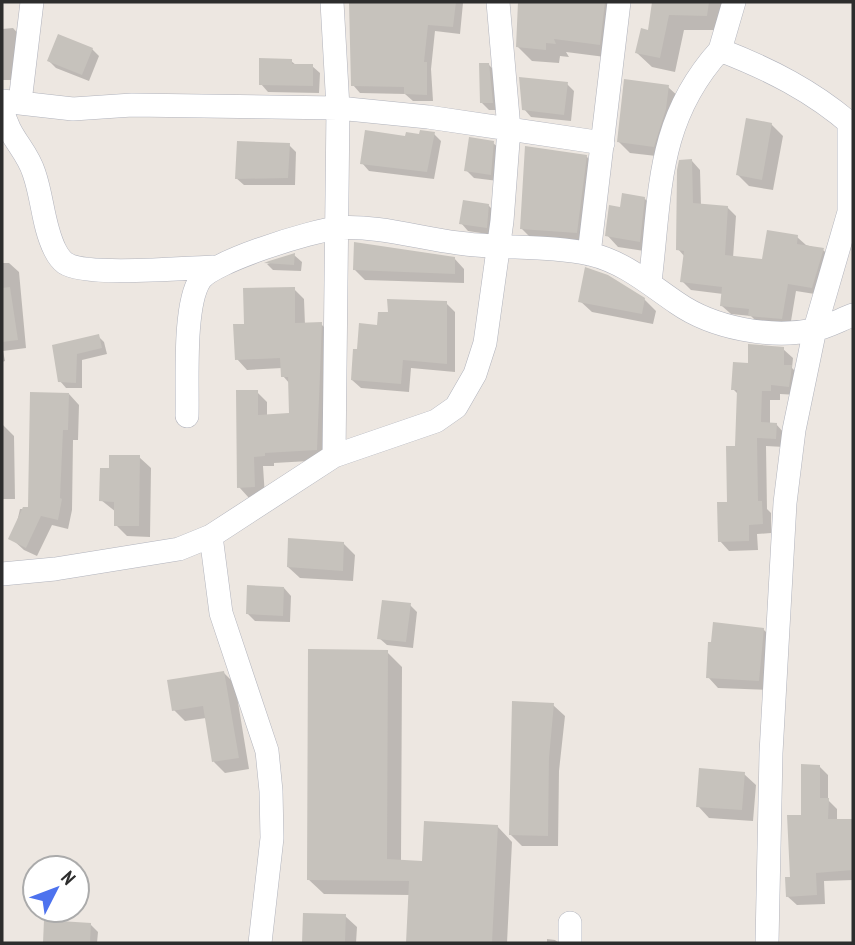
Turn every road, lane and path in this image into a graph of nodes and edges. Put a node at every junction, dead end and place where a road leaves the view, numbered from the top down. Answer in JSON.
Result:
{"nodes":[{"id":1,"x":32,"y":2,"type":"edge"},
{"id":2,"x":332,"y":2,"type":"edge"},
{"id":3,"x":498,"y":2,"type":"edge"},
{"id":4,"x":620,"y":2,"type":"edge"},
{"id":5,"x":734,"y":2,"type":"edge"},
{"id":6,"x":720,"y":50,"type":"junction"},
{"id":7,"x":8,"y":103,"type":"edge"},
{"id":8,"x":338,"y":108,"type":"junction"},
{"id":9,"x":851,"y":124,"type":"edge"},
{"id":10,"x":509,"y":129,"type":"junction"},
{"id":11,"x":603,"y":143,"type":"junction"},
{"id":12,"x":337,"y":228,"type":"junction"},
{"id":13,"x":499,"y":248,"type":"junction"},
{"id":14,"x":589,"y":254,"type":"junction"},
{"id":15,"x":213,"y":267,"type":"junction"},
{"id":16,"x":650,"y":282,"type":"junction"},
{"id":17,"x":853,"y":315,"type":"edge"},
{"id":18,"x":815,"y":330,"type":"junction"},
{"id":19,"x":187,"y":416,"type":"dead end"},
{"id":20,"x":334,"y":456,"type":"junction"},
{"id":21,"x":211,"y":536,"type":"junction"},
{"id":22,"x":2,"y":574,"type":"edge"},
{"id":23,"x":260,"y":943,"type":"edge"},
{"id":24,"x":767,"y":943,"type":"edge"}],
"edges":[{"from":1,"to":7,"type":"street"},
{"from":2,"to":8,"type":"street"},
{"from":3,"to":10,"type":"street"},
{"from":4,"to":11,"type":"street"},
{"from":5,"to":6,"type":"street"},
{"from":6,"to":9,"type":"street"},
{"from":6,"to":16,"type":"street"},
{"from":7,"to":8,"type":"street"},
{"from":7,"to":15,"type":"street"},
{"from":8,"to":10,"type":"street"},
{"from":8,"to":12,"type":"street"},
{"from":9,"to":18,"type":"street"},
{"from":10,"to":11,"type":"street"},
{"from":10,"to":13,"type":"street"},
{"from":11,"to":14,"type":"street"},
{"from":12,"to":13,"type":"street"},
{"from":12,"to":15,"type":"street"},
{"from":12,"to":20,"type":"street"},
{"from":13,"to":14,"type":"street"},
{"from":13,"to":20,"type":"street"},
{"from":14,"to":16,"type":"street"},
{"from":15,"to":19,"type":"street"},
{"from":16,"to":18,"type":"street"},
{"from":17,"to":18,"type":"street"},
{"from":18,"to":24,"type":"street"},
{"from":20,"to":21,"type":"street"},
{"from":21,"to":22,"type":"street"},
{"from":21,"to":23,"type":"street"}]}
